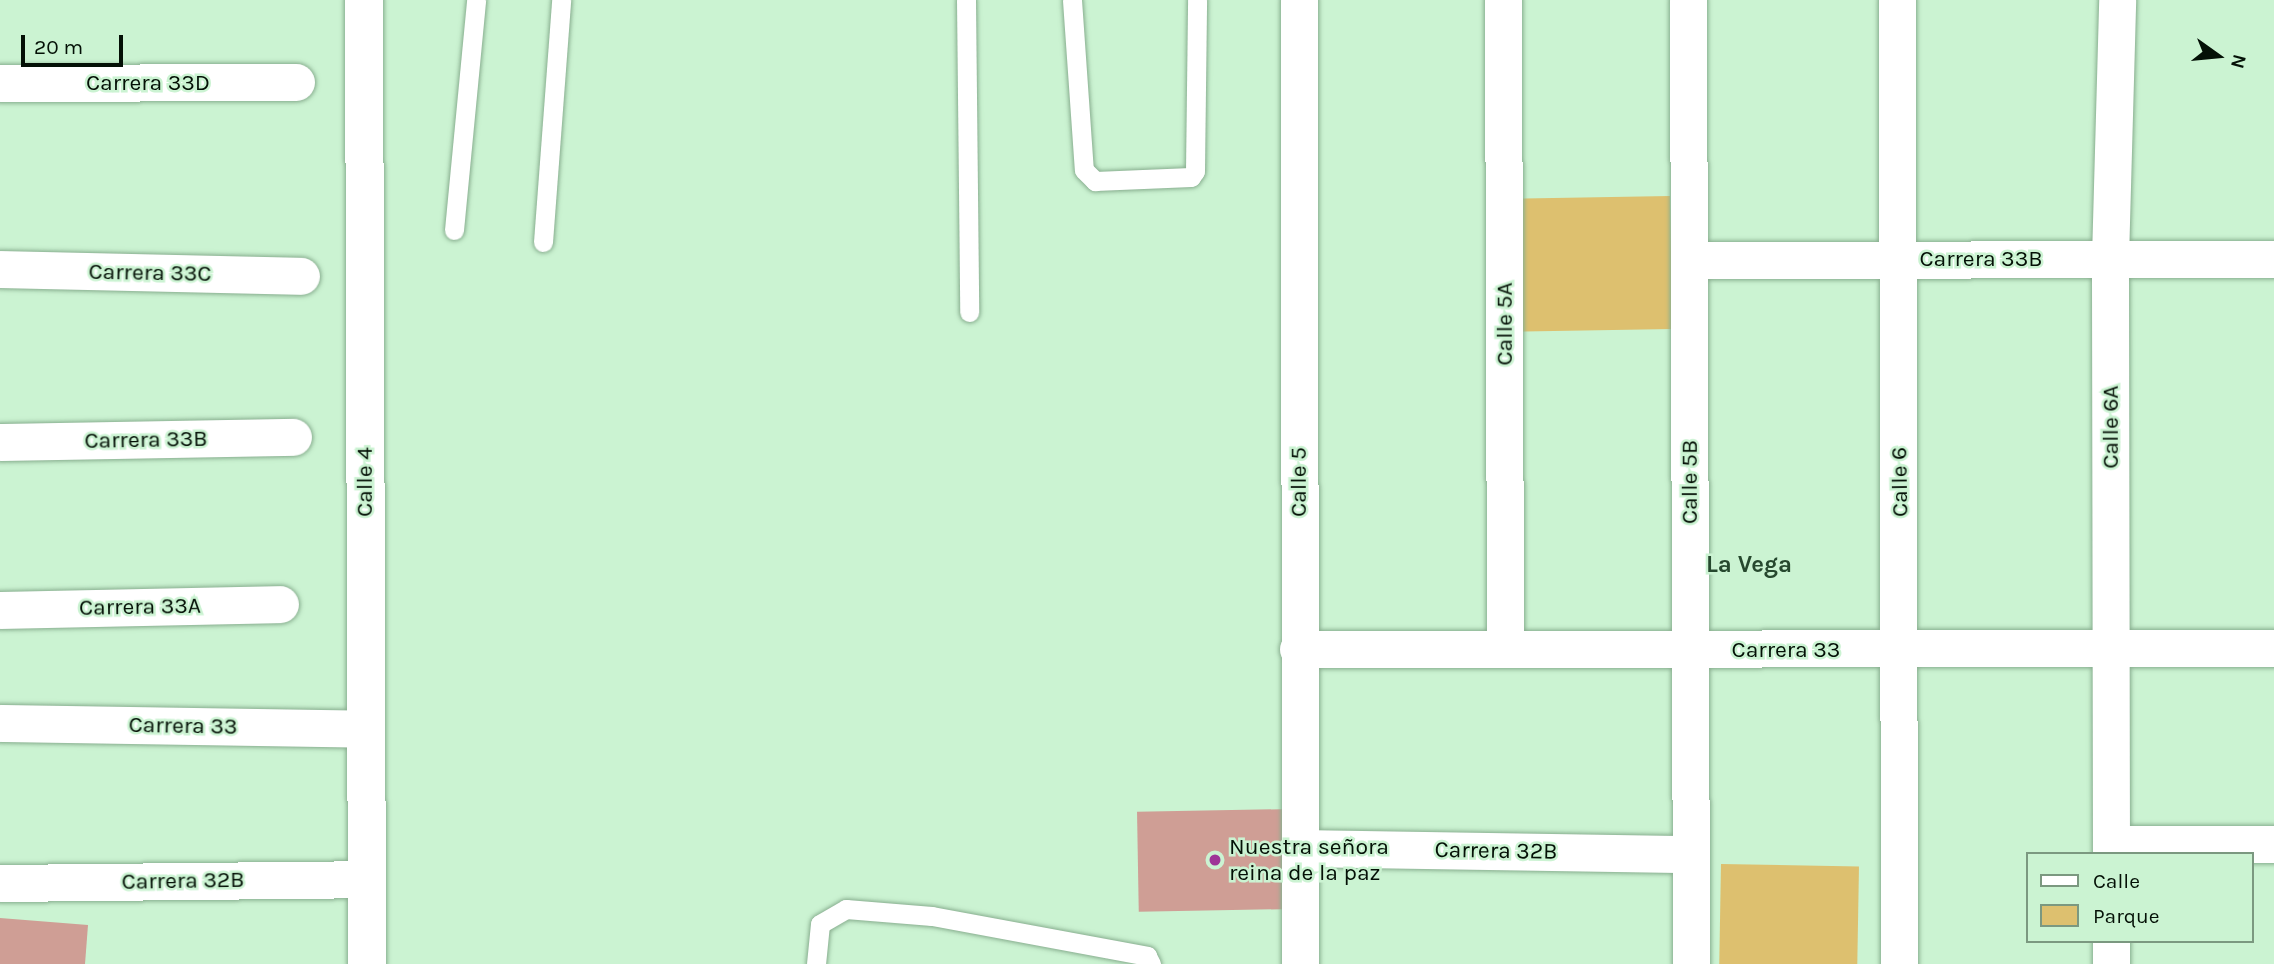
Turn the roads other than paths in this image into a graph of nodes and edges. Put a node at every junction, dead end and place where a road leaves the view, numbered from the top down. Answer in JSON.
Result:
{"nodes":[{"id":1,"x":364,"y":0,"type":"edge"},
{"id":2,"x":476,"y":0,"type":"edge"},
{"id":3,"x":561,"y":0,"type":"edge"},
{"id":4,"x":966,"y":0,"type":"edge"},
{"id":5,"x":1072,"y":0,"type":"edge"},
{"id":6,"x":1197,"y":0,"type":"edge"},
{"id":7,"x":1299,"y":0,"type":"edge"},
{"id":8,"x":1503,"y":0,"type":"edge"},
{"id":9,"x":1688,"y":0,"type":"edge"},
{"id":10,"x":1897,"y":0,"type":"edge"},
{"id":11,"x":2117,"y":0,"type":"edge"},
{"id":12,"x":296,"y":82,"type":"dead end"},
{"id":13,"x":0,"y":83,"type":"edge"},
{"id":14,"x":454,"y":230,"type":"dead end"},
{"id":15,"x":542,"y":242,"type":"dead end"},
{"id":16,"x":2110,"y":258,"type":"junction"},
{"id":17,"x":1898,"y":259,"type":"junction"},
{"id":18,"x":2274,"y":259,"type":"edge"},
{"id":19,"x":1689,"y":260,"type":"junction"},
{"id":20,"x":0,"y":269,"type":"edge"},
{"id":21,"x":301,"y":276,"type":"dead end"},
{"id":22,"x":969,"y":312,"type":"dead end"},
{"id":23,"x":293,"y":437,"type":"dead end"},
{"id":24,"x":0,"y":442,"type":"edge"},
{"id":25,"x":280,"y":604,"type":"dead end"},
{"id":26,"x":0,"y":610,"type":"edge"},
{"id":27,"x":2112,"y":647,"type":"junction"},
{"id":28,"x":2274,"y":648,"type":"edge"},
{"id":29,"x":1298,"y":649,"type":"junction"},
{"id":30,"x":1505,"y":649,"type":"junction"},
{"id":31,"x":1691,"y":650,"type":"junction"},
{"id":32,"x":1902,"y":650,"type":"junction"},
{"id":33,"x":0,"y":723,"type":"edge"},
{"id":34,"x":366,"y":729,"type":"junction"},
{"id":35,"x":2274,"y":844,"type":"edge"},
{"id":36,"x":1301,"y":848,"type":"junction"},
{"id":37,"x":2111,"y":849,"type":"edge"},
{"id":38,"x":1691,"y":854,"type":"junction"},
{"id":39,"x":367,"y":879,"type":"junction"},
{"id":40,"x":0,"y":883,"type":"edge"},
{"id":41,"x":2111,"y":943,"type":"edge"},
{"id":42,"x":367,"y":964,"type":"edge"},
{"id":43,"x":816,"y":964,"type":"edge"},
{"id":44,"x":1151,"y":964,"type":"edge"},
{"id":45,"x":1300,"y":964,"type":"edge"},
{"id":46,"x":1691,"y":964,"type":"edge"},
{"id":47,"x":1899,"y":964,"type":"edge"},
{"id":48,"x":2111,"y":964,"type":"edge"}],
"edges":[{"from":1,"to":34,"type":"street","name":"Calle 4"},
{"from":2,"to":14,"type":"lane"},
{"from":3,"to":15,"type":"lane"},
{"from":4,"to":22,"type":"lane"},
{"from":5,"to":6,"type":"lane"},
{"from":7,"to":29,"type":"street","name":"Calle 5"},
{"from":8,"to":30,"type":"street","name":"Calle 5A"},
{"from":9,"to":19,"type":"street","name":"Calle 5B"},
{"from":10,"to":17,"type":"street","name":"Calle 6"},
{"from":11,"to":16,"type":"street","name":"Calle 6A"},
{"from":12,"to":13,"type":"street","name":"Carrera 33D"},
{"from":16,"to":17,"type":"street","name":"Carrera 33B"},
{"from":16,"to":18,"type":"street","name":"Carrera 33B"},
{"from":16,"to":27,"type":"street","name":"Calle 6A"},
{"from":17,"to":19,"type":"street","name":"Carrera 33B"},
{"from":17,"to":32,"type":"street","name":"Calle 6"},
{"from":19,"to":31,"type":"street","name":"Calle 5B"},
{"from":20,"to":21,"type":"street","name":"Carrera 33C"},
{"from":23,"to":24,"type":"street","name":"Carrera 33B"},
{"from":25,"to":26,"type":"street","name":"Carrera 33A"},
{"from":27,"to":28,"type":"street","name":"Carrera 33"},
{"from":27,"to":32,"type":"street","name":"Carrera 33"},
{"from":27,"to":37,"type":"street","name":"Calle 6A"},
{"from":29,"to":30,"type":"street","name":"Carrera 33"},
{"from":29,"to":36,"type":"street","name":"Calle 5"},
{"from":30,"to":31,"type":"street","name":"Carrera 33"},
{"from":31,"to":32,"type":"street","name":"Carrera 33"},
{"from":31,"to":38,"type":"street","name":"Calle 5B"},
{"from":32,"to":47,"type":"street","name":"Calle 6"},
{"from":33,"to":34,"type":"street","name":"Carrera 33"},
{"from":34,"to":39,"type":"street","name":"Calle 4"},
{"from":35,"to":37,"type":"street"},
{"from":36,"to":38,"type":"street","name":"Carrera 32B"},
{"from":36,"to":45,"type":"street","name":"Calle 5"},
{"from":38,"to":46,"type":"street","name":"Calle 5B"},
{"from":39,"to":40,"type":"street","name":"Carrera 32B"},
{"from":39,"to":42,"type":"street","name":"Calle 4"},
{"from":41,"to":48,"type":"street"},
{"from":43,"to":44,"type":"lane"}]}
